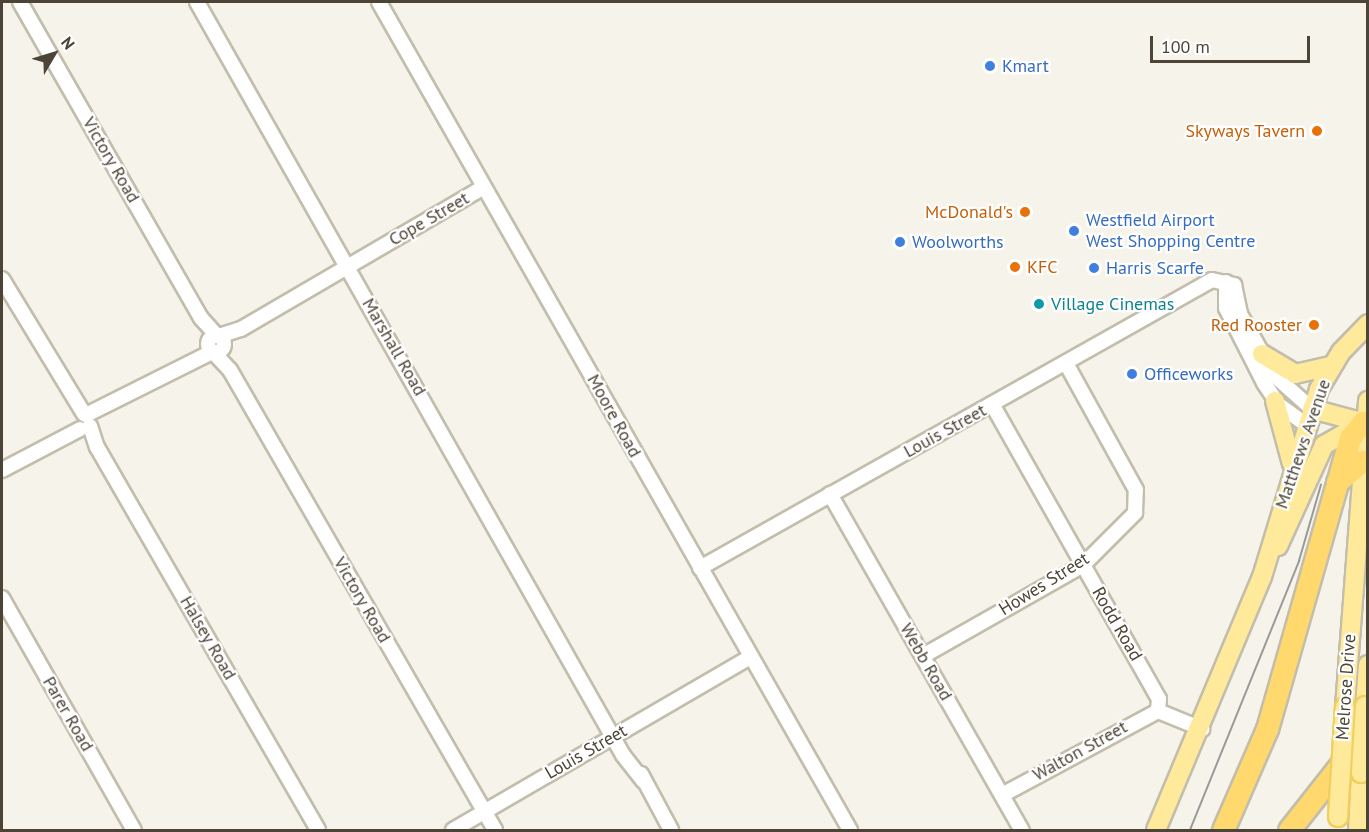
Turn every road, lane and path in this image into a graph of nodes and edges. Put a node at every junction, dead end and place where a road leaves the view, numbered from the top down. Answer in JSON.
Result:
{"nodes":[{"id":1,"x":20,"y":2,"type":"edge"},
{"id":2,"x":197,"y":2,"type":"edge"},
{"id":3,"x":379,"y":2,"type":"edge"},
{"id":4,"x":484,"y":187,"type":"junction"},
{"id":5,"x":348,"y":266,"type":"junction"},
{"id":6,"x":2,"y":279,"type":"edge"},
{"id":7,"x":1229,"y":291,"type":"junction"},
{"id":8,"x":1368,"y":324,"type":"edge"},
{"id":9,"x":216,"y":344,"type":"junction"},
{"id":10,"x":1262,"y":354,"type":"junction"},
{"id":11,"x":1066,"y":363,"type":"junction"},
{"id":12,"x":1330,"y":366,"type":"junction"},
{"id":13,"x":1275,"y":401,"type":"junction"},
{"id":14,"x":1368,"y":401,"type":"edge"},
{"id":15,"x":992,"y":404,"type":"junction"},
{"id":16,"x":1310,"y":417,"type":"junction"},
{"id":17,"x":83,"y":422,"type":"junction"},
{"id":18,"x":1366,"y":422,"type":"edge"},
{"id":19,"x":1331,"y":438,"type":"junction"},
{"id":20,"x":1358,"y":459,"type":"edge"},
{"id":21,"x":1292,"y":466,"type":"junction"},
{"id":22,"x":2,"y":470,"type":"edge"},
{"id":23,"x":830,"y":494,"type":"junction"},
{"id":24,"x":1083,"y":564,"type":"junction"},
{"id":25,"x":700,"y":568,"type":"junction"},
{"id":26,"x":1262,"y":577,"type":"junction"},
{"id":27,"x":2,"y":598,"type":"edge"},
{"id":28,"x":923,"y":656,"type":"junction"},
{"id":29,"x":750,"y":657,"type":"junction"},
{"id":30,"x":1368,"y":665,"type":"edge"},
{"id":31,"x":1158,"y":711,"type":"junction"},
{"id":32,"x":1202,"y":729,"type":"junction"},
{"id":33,"x":1368,"y":730,"type":"edge"},
{"id":34,"x":617,"y":734,"type":"junction"},
{"id":35,"x":1002,"y":795,"type":"junction"},
{"id":36,"x":484,"y":812,"type":"junction"},
{"id":37,"x":1338,"y":824,"type":"edge"},
{"id":38,"x":134,"y":831,"type":"edge"},
{"id":39,"x":318,"y":831,"type":"edge"},
{"id":40,"x":453,"y":831,"type":"edge"},
{"id":41,"x":495,"y":831,"type":"edge"},
{"id":42,"x":671,"y":831,"type":"edge"},
{"id":43,"x":850,"y":831,"type":"edge"},
{"id":44,"x":1022,"y":831,"type":"edge"},
{"id":45,"x":1156,"y":831,"type":"edge"},
{"id":46,"x":1223,"y":831,"type":"edge"},
{"id":47,"x":1289,"y":831,"type":"edge"},
{"id":48,"x":1358,"y":831,"type":"edge"}],
"edges":[{"from":1,"to":9,"type":"street","name":"Victory Road"},
{"from":2,"to":5,"type":"street","name":"Marshall Road"},
{"from":3,"to":4,"type":"street","name":"Moore Road"},
{"from":4,"to":5,"type":"street","name":"Cope Street"},
{"from":4,"to":25,"type":"street","name":"Moore Road"},
{"from":5,"to":9,"type":"street","name":"Cope Street"},
{"from":5,"to":34,"type":"street","name":"Marshall Road"},
{"from":6,"to":17,"type":"street","name":"Halsey Road"},
{"from":7,"to":10,"type":"street"},
{"from":7,"to":11,"type":"street","name":"Louis Street"},
{"from":7,"to":13,"type":"street"},
{"from":8,"to":12,"type":"main road","name":"Matthews Avenue"},
{"from":9,"to":17,"type":"street","name":"Cope Street"},
{"from":9,"to":36,"type":"street","name":"Victory Road"},
{"from":10,"to":12,"type":"main road"},
{"from":10,"to":16,"type":"street"},
{"from":11,"to":15,"type":"street","name":"Louis Street"},
{"from":11,"to":24,"type":"street","name":"Howes Street"},
{"from":12,"to":16,"type":"main road","name":"Matthews Avenue"},
{"from":13,"to":16,"type":"street"},
{"from":13,"to":21,"type":"main road"},
{"from":14,"to":18,"type":"main road"},
{"from":15,"to":23,"type":"street","name":"Louis Street"},
{"from":15,"to":24,"type":"street","name":"Rodd Road"},
{"from":16,"to":18,"type":"main road"},
{"from":16,"to":19,"type":"main road"},
{"from":16,"to":21,"type":"main road","name":"Matthews Avenue"},
{"from":17,"to":22,"type":"street","name":"Cope Street"},
{"from":17,"to":39,"type":"street","name":"Halsey Road"},
{"from":18,"to":19,"type":"main road"},
{"from":18,"to":20,"type":"highway"},
{"from":19,"to":20,"type":"highway"},
{"from":19,"to":26,"type":"main road","name":"Matthews Avenue"},
{"from":20,"to":37,"type":"main road","name":"Melrose Drive","bridge":true},
{"from":20,"to":46,"type":"highway"},
{"from":21,"to":26,"type":"main road","name":"Matthews Avenue"},
{"from":23,"to":25,"type":"street","name":"Louis Street"},
{"from":23,"to":28,"type":"street","name":"Webb Road"},
{"from":24,"to":28,"type":"street","name":"Howes Street"},
{"from":24,"to":31,"type":"street","name":"Rodd Road"},
{"from":25,"to":29,"type":"street","name":"Moore Road"},
{"from":26,"to":32,"type":"main road","name":"Matthews Avenue"},
{"from":27,"to":38,"type":"street","name":"Parer Road"},
{"from":28,"to":35,"type":"street","name":"Webb Road"},
{"from":29,"to":34,"type":"street","name":"Louis Street"},
{"from":29,"to":43,"type":"street","name":"Moore Road"},
{"from":30,"to":48,"type":"main road","name":"Melrose Drive","bridge":true},
{"from":31,"to":32,"type":"street"},
{"from":31,"to":35,"type":"street","name":"Walton Street"},
{"from":32,"to":45,"type":"main road","name":"Matthews Avenue"},
{"from":33,"to":47,"type":"highway"},
{"from":34,"to":36,"type":"street","name":"Louis Street"},
{"from":34,"to":42,"type":"street","name":"Marshall Road"},
{"from":35,"to":44,"type":"street","name":"Webb Road"},
{"from":36,"to":40,"type":"street","name":"Louis Street"},
{"from":36,"to":41,"type":"street","name":"Victory Road"}]}
